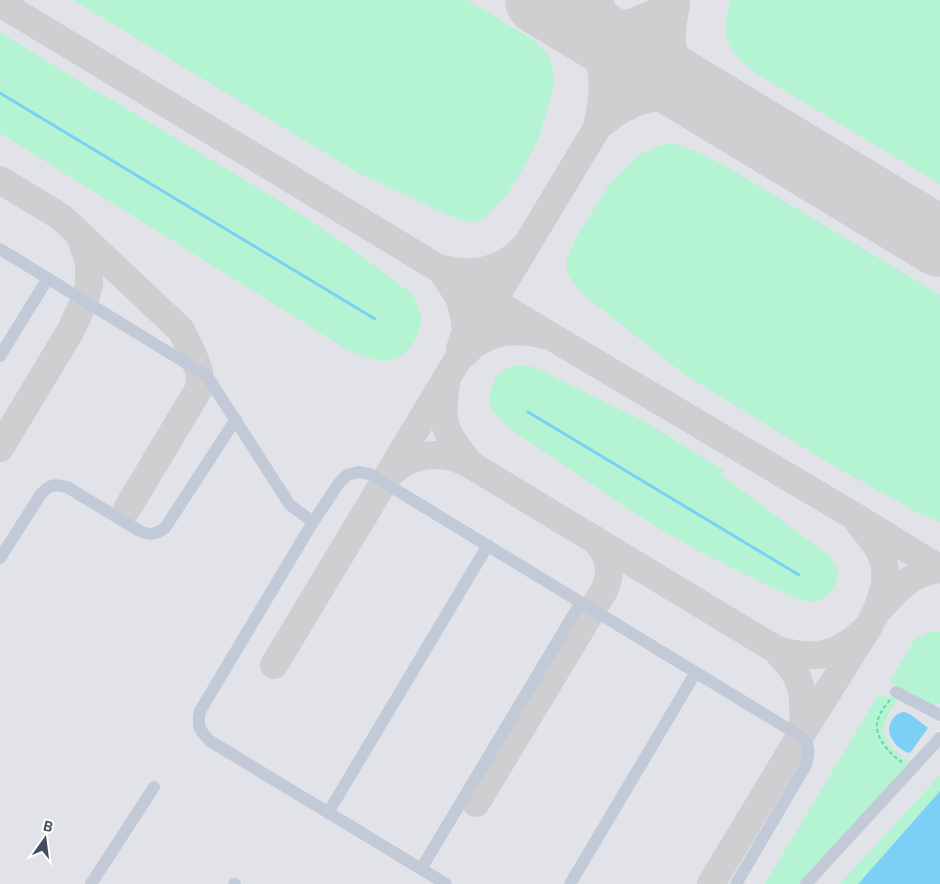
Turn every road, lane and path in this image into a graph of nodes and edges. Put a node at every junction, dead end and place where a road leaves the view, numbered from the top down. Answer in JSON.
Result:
{"nodes":[{"id":1,"x":0,"y":249,"type":"edge"},
{"id":2,"x":48,"y":278,"type":"junction"},
{"id":3,"x":0,"y":356,"type":"edge"},
{"id":4,"x":236,"y":419,"type":"junction"},
{"id":5,"x":314,"y":522,"type":"junction"},
{"id":6,"x":488,"y":545,"type":"junction"},
{"id":7,"x":0,"y":558,"type":"edge"},
{"id":8,"x":581,"y":602,"type":"junction"},
{"id":9,"x":696,"y":672,"type":"junction"},
{"id":10,"x":896,"y":692,"type":"joint"},
{"id":11,"x":940,"y":714,"type":"edge"},
{"id":12,"x":940,"y":738,"type":"edge"},
{"id":13,"x":914,"y":768,"type":"junction"},
{"id":14,"x":154,"y":788,"type":"dead end"},
{"id":15,"x":328,"y":812,"type":"junction"},
{"id":16,"x":421,"y":869,"type":"junction"},
{"id":17,"x":92,"y":884,"type":"edge"},
{"id":18,"x":446,"y":884,"type":"edge"},
{"id":19,"x":570,"y":884,"type":"edge"},
{"id":20,"x":736,"y":884,"type":"edge"},
{"id":21,"x":806,"y":884,"type":"edge"}],
"edges":[{"from":1,"to":2,"type":"lane"},
{"from":2,"to":3,"type":"lane"},
{"from":2,"to":4,"type":"lane"},
{"from":4,"to":5,"type":"lane"},
{"from":4,"to":7,"type":"lane"},
{"from":5,"to":6,"type":"lane"},
{"from":5,"to":15,"type":"lane"},
{"from":6,"to":8,"type":"lane"},
{"from":6,"to":15,"type":"lane"},
{"from":8,"to":9,"type":"lane"},
{"from":8,"to":16,"type":"lane"},
{"from":9,"to":19,"type":"lane"},
{"from":9,"to":20,"type":"lane"},
{"from":10,"to":11,"type":"lane"},
{"from":10,"to":13,"type":"path"},
{"from":12,"to":13,"type":"lane"},
{"from":13,"to":21,"type":"lane"},
{"from":14,"to":17,"type":"lane"},
{"from":15,"to":16,"type":"lane"},
{"from":16,"to":18,"type":"lane"}]}
